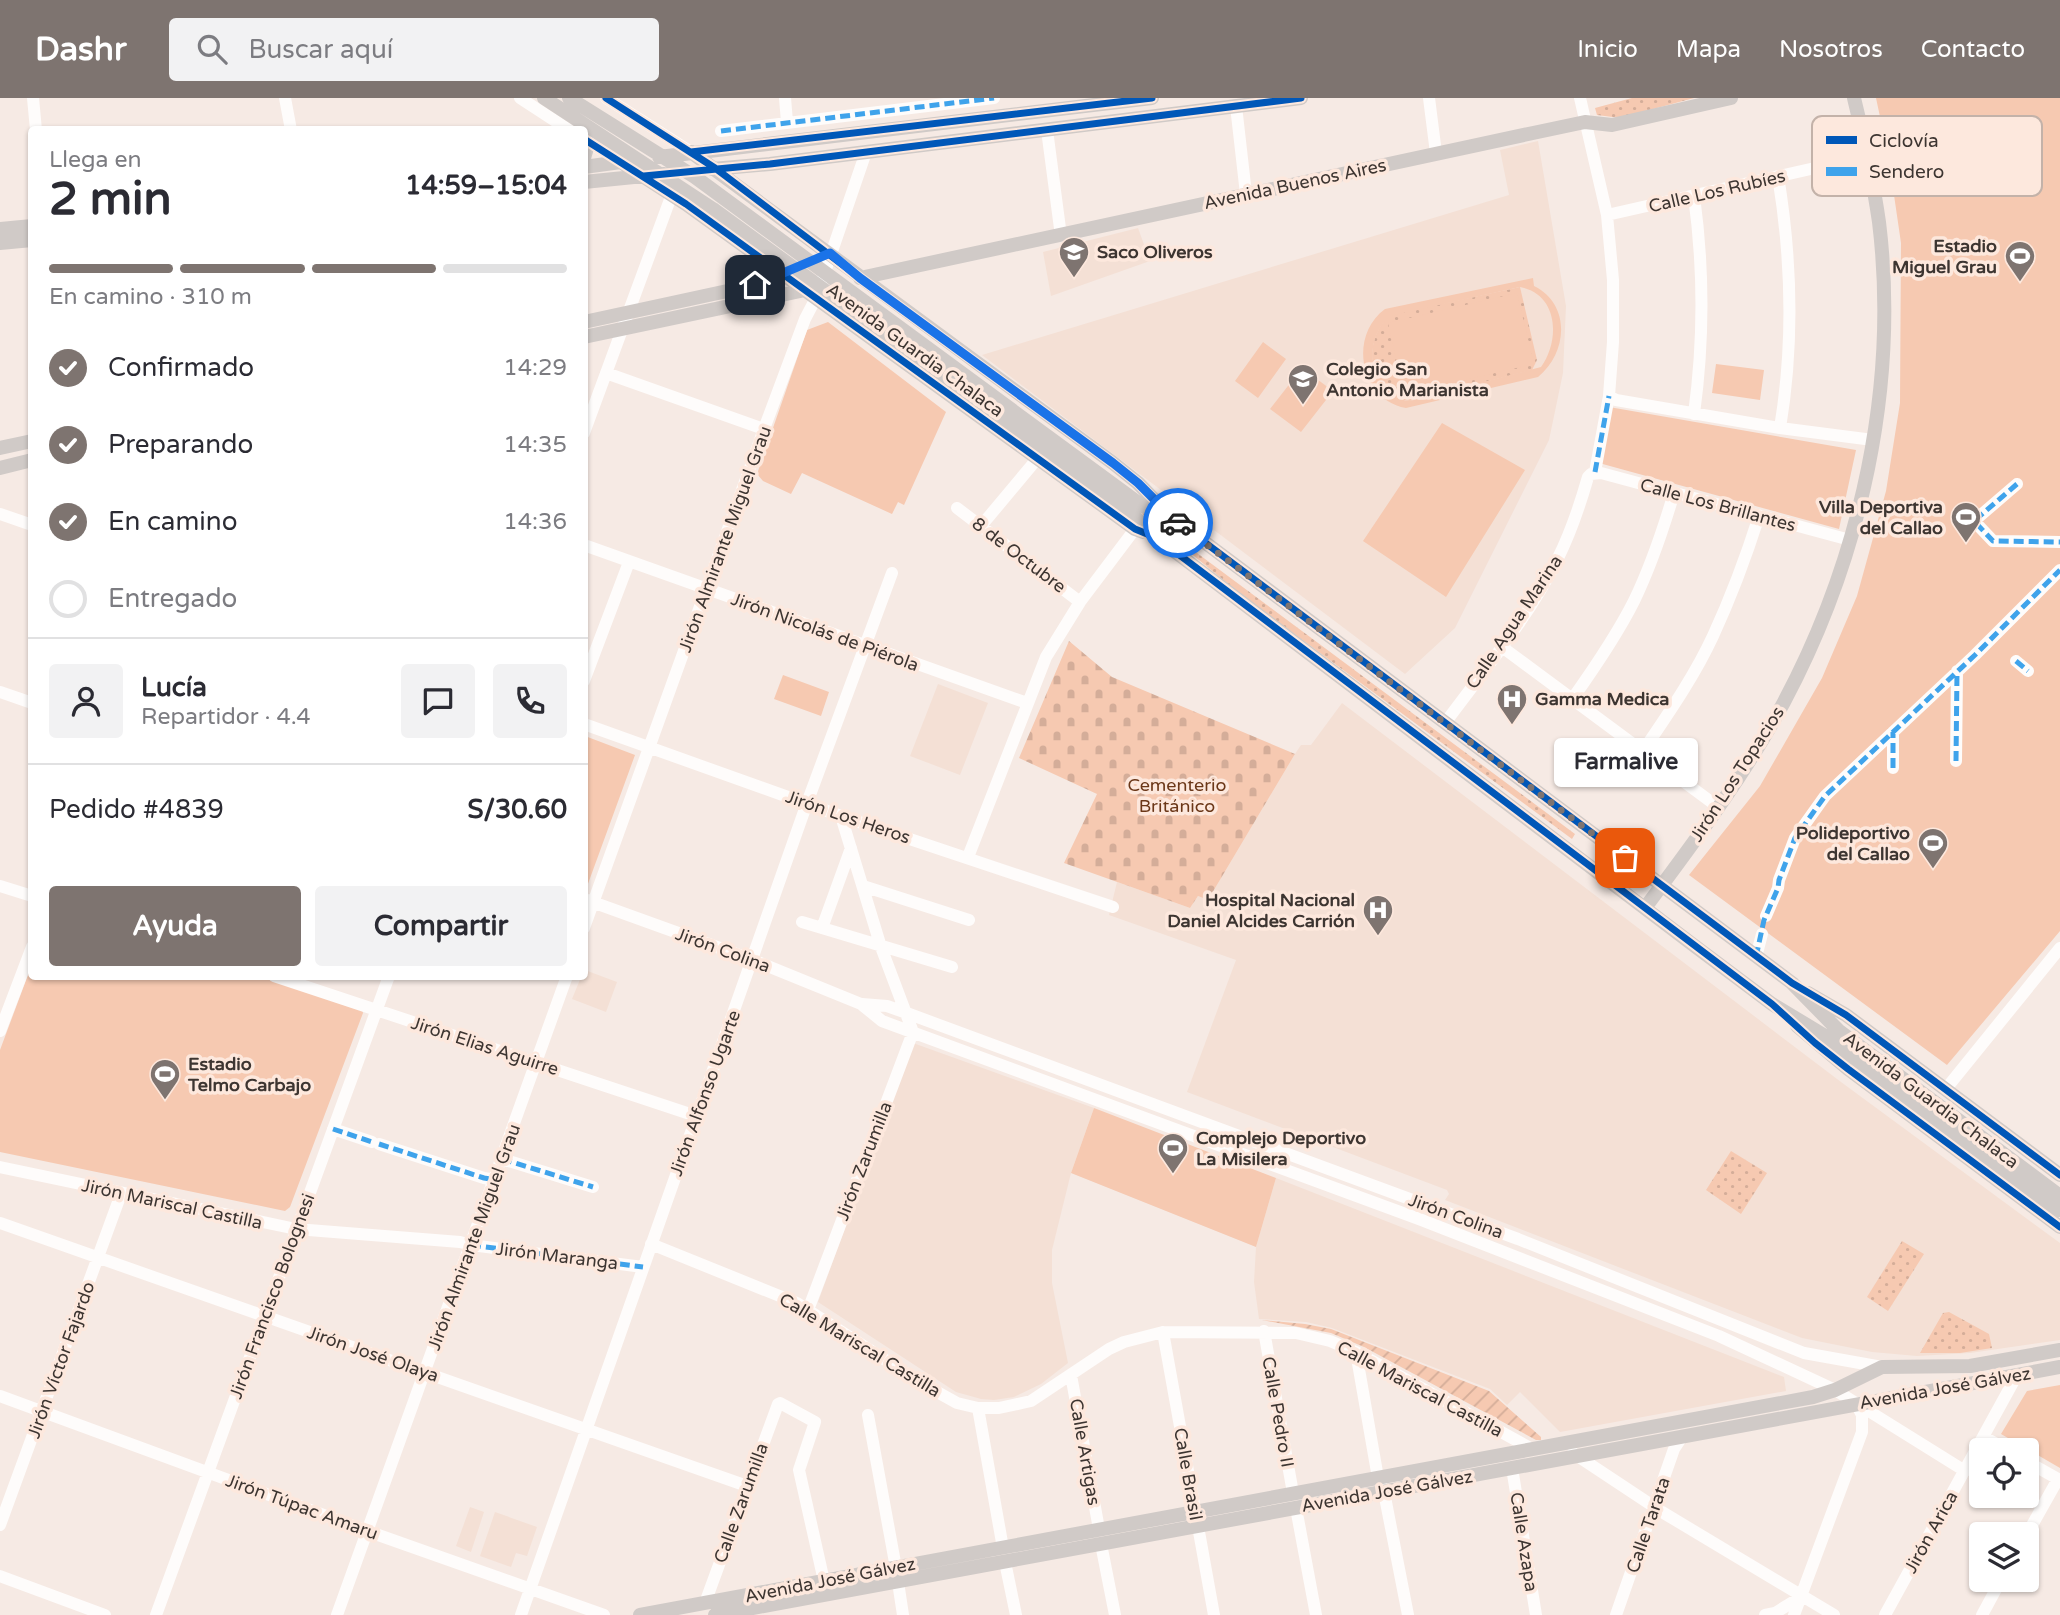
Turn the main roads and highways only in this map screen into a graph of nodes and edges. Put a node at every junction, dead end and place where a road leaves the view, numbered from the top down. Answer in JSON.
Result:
{"nodes":[{"id":1,"x":544,"y":98,"type":"edge"},
{"id":2,"x":569,"y":98,"type":"edge"},
{"id":3,"x":1152,"y":98,"type":"edge"},
{"id":4,"x":1301,"y":98,"type":"edge"},
{"id":5,"x":1731,"y":98,"type":"edge"},
{"id":6,"x":1854,"y":98,"type":"edge"},
{"id":7,"x":1144,"y":99,"type":"edge"},
{"id":8,"x":1075,"y":103,"type":"edge"},
{"id":9,"x":1858,"y":116,"type":"edge"},
{"id":10,"x":1146,"y":117,"type":"junction"},
{"id":11,"x":587,"y":126,"type":"edge"},
{"id":12,"x":588,"y":127,"type":"edge"},
{"id":13,"x":691,"y":152,"type":"junction"},
{"id":14,"x":621,"y":162,"type":"junction"},
{"id":15,"x":588,"y":166,"type":"edge"},
{"id":16,"x":715,"y":168,"type":"junction"},
{"id":17,"x":644,"y":176,"type":"junction"},
{"id":18,"x":588,"y":182,"type":"edge"},
{"id":19,"x":1874,"y":196,"type":"edge"},
{"id":20,"x":28,"y":226,"type":"edge"},
{"id":21,"x":0,"y":229,"type":"edge"},
{"id":22,"x":28,"y":240,"type":"edge"},
{"id":23,"x":0,"y":243,"type":"edge"},
{"id":24,"x":830,"y":253,"type":"junction"},
{"id":25,"x":783,"y":274,"type":"junction"},
{"id":26,"x":860,"y":278,"type":"junction"},
{"id":27,"x":810,"y":294,"type":"junction"},
{"id":28,"x":588,"y":321,"type":"edge"},
{"id":29,"x":588,"y":336,"type":"edge"},
{"id":30,"x":28,"y":442,"type":"edge"},
{"id":31,"x":0,"y":448,"type":"edge"},
{"id":32,"x":28,"y":461,"type":"edge"},
{"id":33,"x":0,"y":468,"type":"edge"},
{"id":34,"x":1136,"y":516,"type":"junction"},
{"id":35,"x":1171,"y":517,"type":"junction"},
{"id":36,"x":1662,"y":886,"type":"junction"},
{"id":37,"x":1645,"y":908,"type":"junction"},
{"id":38,"x":1792,"y":984,"type":"junction"},
{"id":39,"x":1772,"y":1004,"type":"junction"},
{"id":40,"x":1831,"y":1033,"type":"junction"},
{"id":41,"x":2060,"y":1175,"type":"edge"},
{"id":42,"x":2060,"y":1196,"type":"edge"},
{"id":43,"x":2060,"y":1210,"type":"edge"},
{"id":44,"x":2060,"y":1227,"type":"edge"},
{"id":45,"x":2060,"y":1350,"type":"edge"},
{"id":46,"x":2060,"y":1367,"type":"edge"},
{"id":47,"x":1889,"y":1368,"type":"junction"},
{"id":48,"x":1907,"y":1396,"type":"junction"},
{"id":49,"x":1681,"y":1429,"type":"junction"},
{"id":50,"x":1381,"y":1485,"type":"junction"},
{"id":51,"x":1196,"y":1519,"type":"junction"},
{"id":52,"x":897,"y":1575,"type":"junction"},
{"id":53,"x":789,"y":1601,"type":"edge"},
{"id":54,"x":740,"y":1613,"type":"edge"},
{"id":55,"x":640,"y":1615,"type":"edge"},
{"id":56,"x":715,"y":1615,"type":"edge"}],
"edges":[{"from":1,"to":11,"type":"main road","name":"Avenida Guardia Chalaca"},
{"from":2,"to":34,"type":"main road","name":"Avenida Guardia Chalaca"},
{"from":3,"to":7,"type":"main road"},
{"from":4,"to":10,"type":"main road"},
{"from":5,"to":26,"type":"main road","name":"Avenida Buenos Aires"},
{"from":6,"to":9,"type":"main road","name":"Jirón Los Topacios"},
{"from":7,"to":8,"type":"main road"},
{"from":7,"to":10,"type":"main road"},
{"from":8,"to":13,"type":"main road"},
{"from":10,"to":16,"type":"main road"},
{"from":12,"to":34,"type":"main road","name":"Avenida Guardia Chalaca"},
{"from":13,"to":14,"type":"main road"},
{"from":13,"to":16,"type":"main road","name":"Avenida Guardia Chalaca"},
{"from":14,"to":15,"type":"main road"},
{"from":14,"to":17,"type":"main road","name":"Avenida Guardia Chalaca"},
{"from":16,"to":17,"type":"main road"},
{"from":16,"to":24,"type":"main road","name":"Avenida Guardia Chalaca"},
{"from":17,"to":18,"type":"main road"},
{"from":17,"to":25,"type":"main road","name":"Avenida Guardia Chalaca"},
{"from":19,"to":36,"type":"main road","name":"Jirón Los Topacios"},
{"from":20,"to":21,"type":"main road"},
{"from":22,"to":23,"type":"main road"},
{"from":24,"to":25,"type":"main road"},
{"from":24,"to":26,"type":"main road","name":"Avenida Guardia Chalaca"},
{"from":25,"to":27,"type":"main road","name":"Avenida Guardia Chalaca"},
{"from":25,"to":28,"type":"main road"},
{"from":26,"to":35,"type":"main road","name":"Avenida Guardia Chalaca"},
{"from":27,"to":29,"type":"main road"},
{"from":27,"to":34,"type":"main road","name":"Avenida Guardia Chalaca"},
{"from":30,"to":31,"type":"main road"},
{"from":32,"to":33,"type":"main road"},
{"from":34,"to":35,"type":"main road","name":"Avenida Guardia Chalaca"},
{"from":34,"to":37,"type":"main road","name":"Avenida Guardia Chalaca"},
{"from":35,"to":36,"type":"main road","name":"Avenida Guardia Chalaca"},
{"from":36,"to":37,"type":"main road","name":"Jirón Los Topacios"},
{"from":36,"to":38,"type":"main road","name":"Avenida Guardia Chalaca"},
{"from":37,"to":39,"type":"main road","name":"Avenida Guardia Chalaca"},
{"from":38,"to":40,"type":"main road","name":"Avenida Guardia Chalaca"},
{"from":38,"to":41,"type":"main road"},
{"from":39,"to":40,"type":"main road","name":"Avenida Guardia Chalaca"},
{"from":39,"to":44,"type":"main road"},
{"from":40,"to":42,"type":"main road","name":"Avenida Guardia Chalaca"},
{"from":40,"to":43,"type":"main road","name":"Avenida Guardia Chalaca"},
{"from":45,"to":47,"type":"main road","name":"Jirón Colina"},
{"from":46,"to":48,"type":"main road","name":"Avenida José Gálvez"},
{"from":47,"to":48,"type":"main road"},
{"from":47,"to":49,"type":"main road","name":"Avenida José Gálvez"},
{"from":48,"to":49,"type":"main road","name":"Avenida José Gálvez"},
{"from":49,"to":50,"type":"main road","name":"Avenida José Gálvez"},
{"from":49,"to":50,"type":"main road","name":"Avenida José Gálvez"},
{"from":50,"to":51,"type":"main road","name":"Avenida José Gálvez"},
{"from":50,"to":51,"type":"main road","name":"Avenida José Gálvez"},
{"from":51,"to":52,"type":"main road","name":"Avenida José Gálvez"},
{"from":52,"to":53,"type":"main road","name":"Avenida José Gálvez"},
{"from":52,"to":53,"type":"main road","name":"Avenida José Gálvez"},
{"from":53,"to":54,"type":"main road","name":"Avenida José Gálvez"},
{"from":53,"to":55,"type":"main road","name":"Avenida José Gálvez"},
{"from":54,"to":56,"type":"main road","name":"Avenida José Gálvez"}]}
